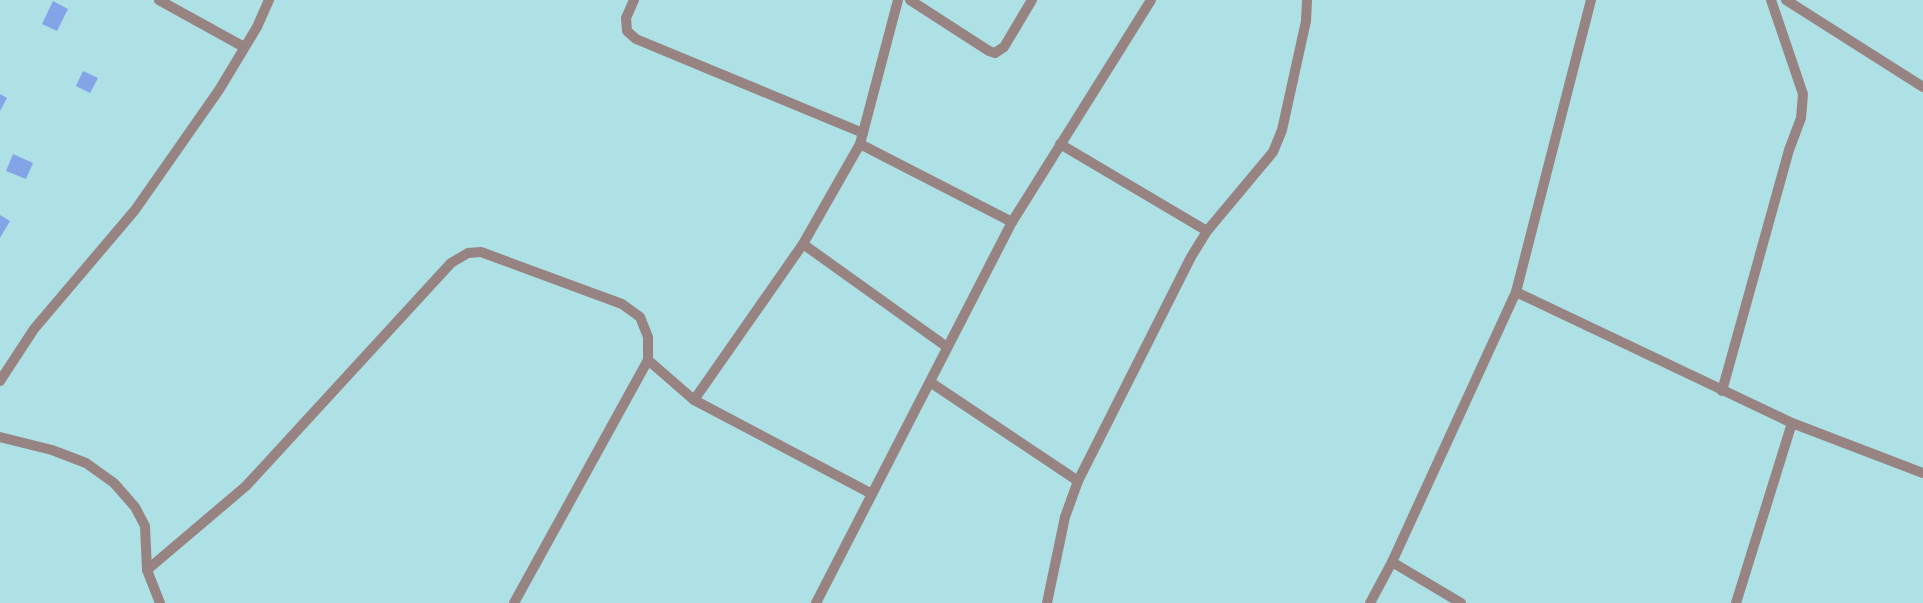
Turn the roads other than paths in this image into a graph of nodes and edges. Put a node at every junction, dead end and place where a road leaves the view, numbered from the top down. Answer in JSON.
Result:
{"nodes":[{"id":1,"x":159,"y":0,"type":"edge"},
{"id":2,"x":269,"y":0,"type":"edge"},
{"id":3,"x":634,"y":0,"type":"edge"},
{"id":4,"x":898,"y":0,"type":"edge"},
{"id":5,"x":910,"y":0,"type":"edge"},
{"id":6,"x":1032,"y":0,"type":"edge"},
{"id":7,"x":1151,"y":0,"type":"edge"},
{"id":8,"x":1307,"y":0,"type":"edge"},
{"id":9,"x":1592,"y":0,"type":"edge"},
{"id":10,"x":1771,"y":0,"type":"edge"},
{"id":11,"x":1786,"y":0,"type":"edge"},
{"id":12,"x":244,"y":47,"type":"junction"},
{"id":13,"x":1923,"y":86,"type":"edge"},
{"id":14,"x":863,"y":133,"type":"junction"},
{"id":15,"x":860,"y":144,"type":"junction"},
{"id":16,"x":1060,"y":144,"type":"junction"},
{"id":17,"x":1012,"y":222,"type":"junction"},
{"id":18,"x":1207,"y":231,"type":"junction"},
{"id":19,"x":803,"y":244,"type":"junction"},
{"id":20,"x":1516,"y":292,"type":"junction"},
{"id":21,"x":947,"y":346,"type":"junction"},
{"id":22,"x":648,"y":360,"type":"junction"},
{"id":23,"x":0,"y":381,"type":"edge"},
{"id":24,"x":930,"y":382,"type":"junction"},
{"id":25,"x":1722,"y":391,"type":"junction"},
{"id":26,"x":694,"y":400,"type":"junction"},
{"id":27,"x":1792,"y":423,"type":"junction"},
{"id":28,"x":0,"y":437,"type":"edge"},
{"id":29,"x":1923,"y":473,"type":"edge"},
{"id":30,"x":1078,"y":480,"type":"junction"},
{"id":31,"x":872,"y":494,"type":"junction"},
{"id":32,"x":1392,"y":562,"type":"junction"},
{"id":33,"x":147,"y":570,"type":"junction"},
{"id":34,"x":160,"y":603,"type":"edge"},
{"id":35,"x":514,"y":603,"type":"edge"},
{"id":36,"x":816,"y":603,"type":"edge"},
{"id":37,"x":1047,"y":603,"type":"edge"},
{"id":38,"x":1370,"y":603,"type":"edge"},
{"id":39,"x":1461,"y":603,"type":"edge"},
{"id":40,"x":1736,"y":603,"type":"edge"}],
"edges":[{"from":1,"to":12,"type":"street"},
{"from":2,"to":12,"type":"street"},
{"from":3,"to":14,"type":"street"},
{"from":4,"to":14,"type":"street"},
{"from":5,"to":6,"type":"street"},
{"from":7,"to":16,"type":"street"},
{"from":8,"to":18,"type":"street"},
{"from":9,"to":20,"type":"street"},
{"from":10,"to":25,"type":"street"},
{"from":11,"to":13,"type":"street"},
{"from":12,"to":23,"type":"street"},
{"from":14,"to":15,"type":"street"},
{"from":15,"to":17,"type":"street"},
{"from":15,"to":19,"type":"street"},
{"from":16,"to":17,"type":"street"},
{"from":16,"to":18,"type":"street"},
{"from":17,"to":21,"type":"street"},
{"from":18,"to":30,"type":"street"},
{"from":19,"to":21,"type":"street"},
{"from":19,"to":26,"type":"street"},
{"from":20,"to":25,"type":"street"},
{"from":20,"to":32,"type":"street"},
{"from":21,"to":24,"type":"street"},
{"from":22,"to":26,"type":"street"},
{"from":22,"to":33,"type":"street"},
{"from":22,"to":35,"type":"street"},
{"from":24,"to":30,"type":"street"},
{"from":24,"to":31,"type":"street"},
{"from":25,"to":27,"type":"street"},
{"from":26,"to":31,"type":"street"},
{"from":27,"to":29,"type":"street"},
{"from":27,"to":40,"type":"street"},
{"from":28,"to":33,"type":"street"},
{"from":30,"to":37,"type":"street"},
{"from":31,"to":36,"type":"street"},
{"from":32,"to":38,"type":"street"},
{"from":32,"to":39,"type":"street"},
{"from":33,"to":34,"type":"street"}]}
